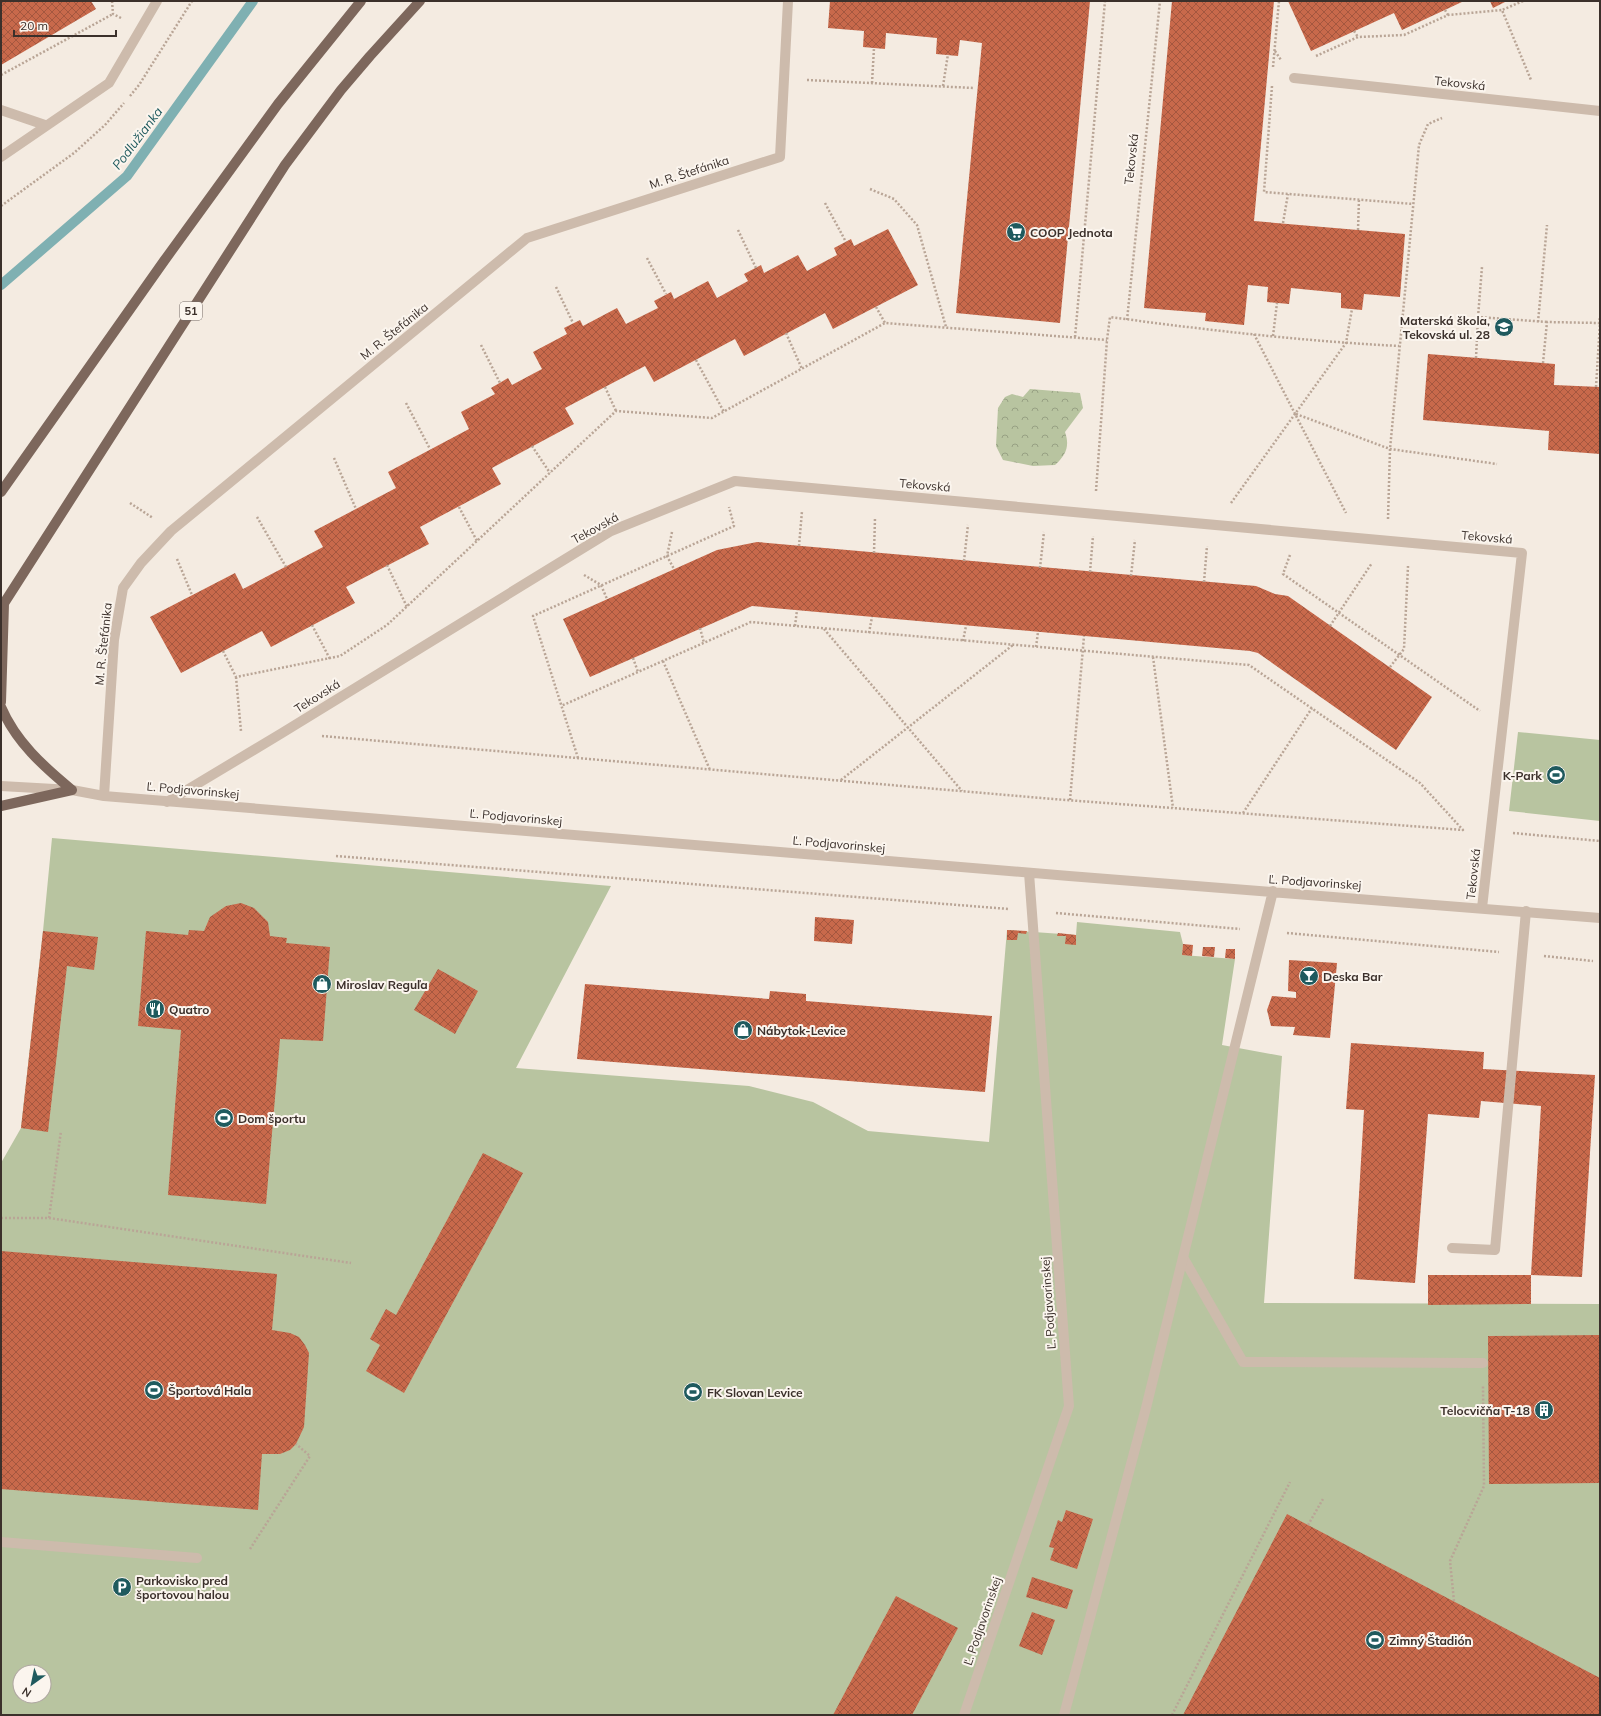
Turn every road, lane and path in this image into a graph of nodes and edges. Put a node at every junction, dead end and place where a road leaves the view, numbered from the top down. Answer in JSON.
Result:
{"nodes":[{"id":1,"x":157,"y":1,"type":"edge"},
{"id":2,"x":361,"y":1,"type":"edge"},
{"id":3,"x":420,"y":1,"type":"edge"},
{"id":4,"x":788,"y":1,"type":"edge"},
{"id":5,"x":1105,"y":1,"type":"edge"},
{"id":6,"x":1160,"y":1,"type":"edge"},
{"id":7,"x":1279,"y":1,"type":"edge"},
{"id":8,"x":1523,"y":1,"type":"edge"},
{"id":9,"x":1445,"y":10,"type":"dead end"},
{"id":10,"x":1502,"y":10,"type":"junction"},
{"id":11,"x":113,"y":14,"type":"dead end"},
{"id":12,"x":1448,"y":15,"type":"junction"},
{"id":13,"x":1354,"y":31,"type":"dead end"},
{"id":14,"x":1358,"y":37,"type":"junction"},
{"id":15,"x":874,"y":48,"type":"dead end"},
{"id":16,"x":948,"y":54,"type":"dead end"},
{"id":17,"x":1315,"y":57,"type":"dead end"},
{"id":18,"x":1273,"y":74,"type":"dead end"},
{"id":19,"x":1,"y":75,"type":"edge"},
{"id":20,"x":784,"y":78,"type":"junction"},
{"id":21,"x":1294,"y":78,"type":"dead end"},
{"id":22,"x":1272,"y":82,"type":"dead end"},
{"id":23,"x":1532,"y":82,"type":"dead end"},
{"id":24,"x":872,"y":83,"type":"junction"},
{"id":25,"x":943,"y":86,"type":"junction"},
{"id":26,"x":974,"y":88,"type":"dead end"},
{"id":27,"x":1,"y":110,"type":"edge"},
{"id":28,"x":1600,"y":111,"type":"edge"},
{"id":29,"x":1445,"y":116,"type":"dead end"},
{"id":30,"x":45,"y":125,"type":"junction"},
{"id":31,"x":1,"y":157,"type":"edge"},
{"id":32,"x":870,"y":189,"type":"dead end"},
{"id":33,"x":1288,"y":194,"type":"junction"},
{"id":34,"x":1359,"y":200,"type":"junction"},
{"id":35,"x":825,"y":203,"type":"dead end"},
{"id":36,"x":1413,"y":204,"type":"junction"},
{"id":37,"x":1284,"y":223,"type":"dead end"},
{"id":38,"x":1547,"y":225,"type":"dead end"},
{"id":39,"x":738,"y":230,"type":"dead end"},
{"id":40,"x":1358,"y":230,"type":"dead end"},
{"id":41,"x":846,"y":242,"type":"dead end"},
{"id":42,"x":647,"y":258,"type":"dead end"},
{"id":43,"x":1482,"y":267,"type":"dead end"},
{"id":44,"x":756,"y":268,"type":"dead end"},
{"id":45,"x":556,"y":287,"type":"dead end"},
{"id":46,"x":666,"y":294,"type":"dead end"},
{"id":47,"x":1277,"y":302,"type":"dead end"},
{"id":48,"x":876,"y":307,"type":"dead end"},
{"id":49,"x":1352,"y":309,"type":"dead end"},
{"id":50,"x":1478,"y":317,"type":"junction"},
{"id":51,"x":1600,"y":317,"type":"edge"},
{"id":52,"x":1127,"y":320,"type":"junction"},
{"id":53,"x":1538,"y":322,"type":"junction"},
{"id":54,"x":1547,"y":322,"type":"junction"},
{"id":55,"x":573,"y":323,"type":"dead end"},
{"id":56,"x":885,"y":323,"type":"junction"},
{"id":57,"x":1600,"y":323,"type":"edge"},
{"id":58,"x":946,"y":327,"type":"junction"},
{"id":59,"x":786,"y":333,"type":"dead end"},
{"id":60,"x":1254,"y":334,"type":"junction"},
{"id":61,"x":1273,"y":336,"type":"junction"},
{"id":62,"x":1075,"y":337,"type":"junction"},
{"id":63,"x":1107,"y":340,"type":"junction"},
{"id":64,"x":1346,"y":343,"type":"junction"},
{"id":65,"x":481,"y":345,"type":"dead end"},
{"id":66,"x":1399,"y":346,"type":"junction"},
{"id":67,"x":1476,"y":358,"type":"dead end"},
{"id":68,"x":696,"y":360,"type":"dead end"},
{"id":69,"x":1543,"y":363,"type":"dead end"},
{"id":70,"x":802,"y":369,"type":"junction"},
{"id":71,"x":500,"y":383,"type":"dead end"},
{"id":72,"x":605,"y":387,"type":"dead end"},
{"id":73,"x":1596,"y":387,"type":"dead end"},
{"id":74,"x":406,"y":403,"type":"dead end"},
{"id":75,"x":616,"y":411,"type":"junction"},
{"id":76,"x":724,"y":412,"type":"junction"},
{"id":77,"x":1295,"y":414,"type":"junction"},
{"id":78,"x":532,"y":446,"type":"dead end"},
{"id":79,"x":430,"y":449,"type":"dead end"},
{"id":80,"x":1390,"y":449,"type":"junction"},
{"id":81,"x":334,"y":458,"type":"dead end"},
{"id":82,"x":1497,"y":464,"type":"dead end"},
{"id":83,"x":550,"y":473,"type":"junction"},
{"id":84,"x":724,"y":484,"type":"junction"},
{"id":85,"x":804,"y":487,"type":"junction"},
{"id":86,"x":1,"y":492,"type":"edge"},
{"id":87,"x":877,"y":494,"type":"junction"},
{"id":88,"x":970,"y":502,"type":"junction"},
{"id":89,"x":130,"y":503,"type":"dead end"},
{"id":90,"x":679,"y":503,"type":"junction"},
{"id":91,"x":459,"y":506,"type":"dead end"},
{"id":92,"x":356,"y":509,"type":"dead end"},
{"id":93,"x":1047,"y":509,"type":"junction"},
{"id":94,"x":1095,"y":513,"type":"junction"},
{"id":95,"x":257,"y":517,"type":"dead end"},
{"id":96,"x":1138,"y":517,"type":"junction"},
{"id":97,"x":156,"y":520,"type":"dead end"},
{"id":98,"x":1212,"y":524,"type":"junction"},
{"id":99,"x":1300,"y":532,"type":"junction"},
{"id":100,"x":1358,"y":538,"type":"junction"},
{"id":101,"x":1387,"y":540,"type":"junction"},
{"id":102,"x":477,"y":541,"type":"junction"},
{"id":103,"x":1409,"y":543,"type":"junction"},
{"id":104,"x":799,"y":546,"type":"dead end"},
{"id":105,"x":874,"y":553,"type":"dead end"},
{"id":106,"x":667,"y":556,"type":"junction"},
{"id":107,"x":177,"y":558,"type":"dead end"},
{"id":108,"x":964,"y":561,"type":"dead end"},
{"id":109,"x":561,"y":562,"type":"junction"},
{"id":110,"x":387,"y":565,"type":"dead end"},
{"id":111,"x":286,"y":567,"type":"dead end"},
{"id":112,"x":1040,"y":568,"type":"dead end"},
{"id":113,"x":674,"y":569,"type":"dead end"},
{"id":114,"x":1090,"y":572,"type":"dead end"},
{"id":115,"x":1131,"y":576,"type":"dead end"},
{"id":116,"x":1204,"y":582,"type":"dead end"},
{"id":117,"x":601,"y":585,"type":"junction"},
{"id":118,"x":192,"y":595,"type":"dead end"},
{"id":119,"x":607,"y":600,"type":"dead end"},
{"id":120,"x":2,"y":606,"type":"edge"},
{"id":121,"x":407,"y":607,"type":"junction"},
{"id":122,"x":797,"y":610,"type":"dead end"},
{"id":123,"x":1338,"y":613,"type":"junction"},
{"id":124,"x":872,"y":617,"type":"dead end"},
{"id":125,"x":312,"y":625,"type":"dead end"},
{"id":126,"x":795,"y":626,"type":"junction"},
{"id":127,"x":966,"y":626,"type":"dead end"},
{"id":128,"x":1330,"y":626,"type":"dead end"},
{"id":129,"x":700,"y":628,"type":"dead end"},
{"id":130,"x":823,"y":628,"type":"junction"},
{"id":131,"x":869,"y":632,"type":"junction"},
{"id":132,"x":1038,"y":632,"type":"dead end"},
{"id":133,"x":1084,"y":636,"type":"dead end"},
{"id":134,"x":963,"y":641,"type":"junction"},
{"id":135,"x":704,"y":642,"type":"junction"},
{"id":136,"x":1013,"y":645,"type":"junction"},
{"id":137,"x":1036,"y":647,"type":"junction"},
{"id":138,"x":223,"y":651,"type":"dead end"},
{"id":139,"x":1083,"y":651,"type":"junction"},
{"id":140,"x":1399,"y":656,"type":"junction"},
{"id":141,"x":1152,"y":657,"type":"junction"},
{"id":142,"x":633,"y":658,"type":"dead end"},
{"id":143,"x":330,"y":659,"type":"junction"},
{"id":144,"x":663,"y":662,"type":"junction"},
{"id":145,"x":1390,"y":668,"type":"dead end"},
{"id":146,"x":638,"y":672,"type":"junction"},
{"id":147,"x":236,"y":677,"type":"junction"},
{"id":148,"x":1,"y":702,"type":"edge"},
{"id":149,"x":561,"y":706,"type":"junction"},
{"id":150,"x":1,"y":707,"type":"edge"},
{"id":151,"x":1312,"y":708,"type":"junction"},
{"id":152,"x":1502,"y":726,"type":"junction"},
{"id":153,"x":908,"y":728,"type":"junction"},
{"id":154,"x":321,"y":736,"type":"dead end"},
{"id":155,"x":243,"y":756,"type":"junction"},
{"id":156,"x":578,"y":758,"type":"junction"},
{"id":157,"x":710,"y":770,"type":"junction"},
{"id":158,"x":840,"y":781,"type":"junction"},
{"id":159,"x":1,"y":786,"type":"edge"},
{"id":160,"x":72,"y":790,"type":"junction"},
{"id":161,"x":963,"y":791,"type":"junction"},
{"id":162,"x":104,"y":796,"type":"junction"},
{"id":163,"x":1070,"y":800,"type":"junction"},
{"id":164,"x":167,"y":802,"type":"junction"},
{"id":165,"x":1,"y":806,"type":"edge"},
{"id":166,"x":1173,"y":808,"type":"junction"},
{"id":167,"x":1243,"y":813,"type":"junction"},
{"id":168,"x":1463,"y":830,"type":"junction"},
{"id":169,"x":1490,"y":832,"type":"junction"},
{"id":170,"x":1600,"y":841,"type":"edge"},
{"id":171,"x":336,"y":856,"type":"dead end"},
{"id":172,"x":1029,"y":873,"type":"junction"},
{"id":173,"x":1273,"y":892,"type":"junction"},
{"id":174,"x":1482,"y":908,"type":"junction"},
{"id":175,"x":1031,"y":911,"type":"junction"},
{"id":176,"x":1526,"y":911,"type":"junction"},
{"id":177,"x":1600,"y":918,"type":"edge"},
{"id":178,"x":1264,"y":931,"type":"junction"},
{"id":179,"x":1523,"y":954,"type":"junction"},
{"id":180,"x":1593,"y":961,"type":"dead end"},
{"id":181,"x":61,"y":1131,"type":"dead end"},
{"id":182,"x":1,"y":1218,"type":"edge"},
{"id":183,"x":49,"y":1218,"type":"junction"},
{"id":184,"x":1452,"y":1248,"type":"dead end"},
{"id":185,"x":1184,"y":1259,"type":"junction"},
{"id":186,"x":351,"y":1263,"type":"dead end"},
{"id":187,"x":1483,"y":1363,"type":"joint"},
{"id":188,"x":296,"y":1444,"type":"dead end"},
{"id":189,"x":1290,"y":1482,"type":"dead end"},
{"id":190,"x":1323,"y":1500,"type":"dead end"},
{"id":191,"x":1308,"y":1526,"type":"dead end"},
{"id":192,"x":1,"y":1542,"type":"edge"},
{"id":193,"x":250,"y":1549,"type":"dead end"},
{"id":194,"x":197,"y":1558,"type":"dead end"},
{"id":195,"x":1454,"y":1602,"type":"dead end"},
{"id":196,"x":964,"y":1715,"type":"edge"},
{"id":197,"x":1064,"y":1715,"type":"edge"},
{"id":198,"x":1172,"y":1715,"type":"edge"}],
"edges":[{"from":1,"to":30,"type":"street"},
{"from":2,"to":86,"type":"main road"},
{"from":3,"to":120,"type":"main road","number":"51"},
{"from":4,"to":20,"type":"street","name":"M. R. Štefánika"},
{"from":5,"to":62,"type":"path"},
{"from":6,"to":52,"type":"path","name":"Tekovská"},
{"from":7,"to":18,"type":"path"},
{"from":8,"to":10,"type":"path"},
{"from":9,"to":12,"type":"path"},
{"from":10,"to":12,"type":"path"},
{"from":10,"to":23,"type":"path"},
{"from":11,"to":19,"type":"path"},
{"from":12,"to":14,"type":"path"},
{"from":13,"to":14,"type":"path"},
{"from":14,"to":17,"type":"path"},
{"from":15,"to":24,"type":"path"},
{"from":16,"to":25,"type":"path"},
{"from":20,"to":24,"type":"path"},
{"from":20,"to":162,"type":"street","name":"M. R. Štefánika"},
{"from":21,"to":28,"type":"street","name":"Tekovská"},
{"from":22,"to":33,"type":"path"},
{"from":24,"to":25,"type":"path"},
{"from":25,"to":26,"type":"path"},
{"from":27,"to":30,"type":"street"},
{"from":29,"to":36,"type":"path"},
{"from":30,"to":31,"type":"street"},
{"from":32,"to":58,"type":"path"},
{"from":33,"to":34,"type":"path"},
{"from":33,"to":37,"type":"path"},
{"from":34,"to":36,"type":"path"},
{"from":34,"to":40,"type":"path"},
{"from":35,"to":41,"type":"path"},
{"from":36,"to":66,"type":"path"},
{"from":38,"to":53,"type":"path"},
{"from":39,"to":44,"type":"path"},
{"from":42,"to":46,"type":"path"},
{"from":43,"to":50,"type":"path"},
{"from":45,"to":55,"type":"path"},
{"from":47,"to":61,"type":"path"},
{"from":48,"to":56,"type":"path"},
{"from":49,"to":64,"type":"path"},
{"from":50,"to":53,"type":"path"},
{"from":50,"to":67,"type":"path"},
{"from":51,"to":57,"type":"path"},
{"from":52,"to":60,"type":"path"},
{"from":52,"to":63,"type":"path"},
{"from":53,"to":54,"type":"path"},
{"from":54,"to":57,"type":"path"},
{"from":54,"to":69,"type":"path"},
{"from":56,"to":58,"type":"path"},
{"from":56,"to":70,"type":"path"},
{"from":57,"to":73,"type":"path"},
{"from":58,"to":62,"type":"path"},
{"from":59,"to":70,"type":"path"},
{"from":60,"to":61,"type":"path"},
{"from":60,"to":77,"type":"path"},
{"from":61,"to":64,"type":"path"},
{"from":62,"to":63,"type":"path"},
{"from":63,"to":94,"type":"path"},
{"from":64,"to":66,"type":"path"},
{"from":64,"to":77,"type":"path"},
{"from":65,"to":71,"type":"path"},
{"from":66,"to":80,"type":"path"},
{"from":68,"to":76,"type":"path"},
{"from":70,"to":76,"type":"path"},
{"from":72,"to":75,"type":"path"},
{"from":74,"to":79,"type":"path"},
{"from":75,"to":76,"type":"path"},
{"from":75,"to":83,"type":"path"},
{"from":77,"to":80,"type":"path"},
{"from":77,"to":98,"type":"path"},
{"from":77,"to":100,"type":"path"},
{"from":78,"to":83,"type":"path"},
{"from":80,"to":82,"type":"path"},
{"from":80,"to":101,"type":"path"},
{"from":81,"to":92,"type":"path"},
{"from":83,"to":102,"type":"path"},
{"from":84,"to":85,"type":"street","name":"Tekovská"},
{"from":84,"to":90,"type":"street","name":"Tekovská"},
{"from":84,"to":106,"type":"path"},
{"from":85,"to":87,"type":"street","name":"Tekovská"},
{"from":85,"to":104,"type":"path"},
{"from":87,"to":88,"type":"street","name":"Tekovská"},
{"from":87,"to":105,"type":"path"},
{"from":88,"to":93,"type":"street","name":"Tekovská"},
{"from":88,"to":108,"type":"path"},
{"from":89,"to":97,"type":"path"},
{"from":90,"to":106,"type":"path"},
{"from":90,"to":109,"type":"street","name":"Tekovská"},
{"from":91,"to":102,"type":"path"},
{"from":93,"to":94,"type":"street","name":"Tekovská"},
{"from":93,"to":112,"type":"path"},
{"from":94,"to":96,"type":"street","name":"Tekovská"},
{"from":94,"to":114,"type":"path"},
{"from":95,"to":111,"type":"path"},
{"from":96,"to":98,"type":"street","name":"Tekovská"},
{"from":96,"to":115,"type":"path"},
{"from":98,"to":99,"type":"street","name":"Tekovská"},
{"from":98,"to":116,"type":"path"},
{"from":99,"to":100,"type":"street","name":"Tekovská"},
{"from":99,"to":123,"type":"path"},
{"from":100,"to":101,"type":"street","name":"Tekovská"},
{"from":101,"to":103,"type":"street","name":"Tekovská"},
{"from":101,"to":123,"type":"path"},
{"from":102,"to":121,"type":"path"},
{"from":103,"to":140,"type":"path"},
{"from":103,"to":152,"type":"street","name":"Tekovská"},
{"from":106,"to":113,"type":"path"},
{"from":106,"to":117,"type":"path"},
{"from":107,"to":118,"type":"path"},
{"from":109,"to":117,"type":"path"},
{"from":109,"to":155,"type":"street","name":"Tekovská"},
{"from":110,"to":121,"type":"path"},
{"from":117,"to":119,"type":"path"},
{"from":117,"to":149,"type":"path"},
{"from":120,"to":148,"type":"main road"},
{"from":121,"to":143,"type":"path"},
{"from":122,"to":126,"type":"path"},
{"from":123,"to":128,"type":"path"},
{"from":123,"to":140,"type":"path"},
{"from":124,"to":131,"type":"path"},
{"from":125,"to":143,"type":"path"},
{"from":126,"to":130,"type":"path"},
{"from":126,"to":135,"type":"path"},
{"from":127,"to":134,"type":"path"},
{"from":129,"to":135,"type":"path"},
{"from":130,"to":131,"type":"path"},
{"from":130,"to":153,"type":"path"},
{"from":131,"to":134,"type":"path"},
{"from":132,"to":137,"type":"path"},
{"from":133,"to":139,"type":"path"},
{"from":134,"to":136,"type":"path"},
{"from":135,"to":144,"type":"path"},
{"from":136,"to":137,"type":"path"},
{"from":136,"to":153,"type":"path"},
{"from":137,"to":139,"type":"path"},
{"from":138,"to":147,"type":"path"},
{"from":139,"to":141,"type":"path"},
{"from":139,"to":163,"type":"path"},
{"from":140,"to":145,"type":"path"},
{"from":140,"to":152,"type":"path"},
{"from":141,"to":151,"type":"path"},
{"from":141,"to":166,"type":"path"},
{"from":142,"to":146,"type":"path"},
{"from":143,"to":147,"type":"path"},
{"from":144,"to":146,"type":"path"},
{"from":144,"to":157,"type":"path"},
{"from":146,"to":149,"type":"path"},
{"from":147,"to":155,"type":"path"},
{"from":149,"to":156,"type":"path"},
{"from":150,"to":160,"type":"main road"},
{"from":151,"to":167,"type":"path"},
{"from":151,"to":168,"type":"path"},
{"from":152,"to":169,"type":"street","name":"Tekovská"},
{"from":153,"to":158,"type":"path"},
{"from":153,"to":161,"type":"path"},
{"from":154,"to":156,"type":"path"},
{"from":155,"to":164,"type":"street","name":"Tekovská"},
{"from":156,"to":157,"type":"path"},
{"from":157,"to":158,"type":"path"},
{"from":158,"to":161,"type":"path"},
{"from":159,"to":160,"type":"street","name":"Ľ. Podjavorinskej"},
{"from":160,"to":162,"type":"street","name":"Ľ. Podjavorinskej"},
{"from":160,"to":165,"type":"main road"},
{"from":161,"to":163,"type":"path"},
{"from":162,"to":164,"type":"street","name":"Ľ. Podjavorinskej"},
{"from":163,"to":166,"type":"path"},
{"from":164,"to":172,"type":"street","name":"Ľ. Podjavorinskej"},
{"from":166,"to":167,"type":"path"},
{"from":167,"to":168,"type":"path"},
{"from":168,"to":169,"type":"path"},
{"from":169,"to":170,"type":"path"},
{"from":169,"to":174,"type":"street","name":"Tekovská"},
{"from":171,"to":175,"type":"path"},
{"from":172,"to":173,"type":"street","name":"Ľ. Podjavorinskej"},
{"from":172,"to":175,"type":"street","name":"Ľ. Podjavorinskej"},
{"from":173,"to":174,"type":"street","name":"Ľ. Podjavorinskej"},
{"from":173,"to":178,"type":"street"},
{"from":174,"to":176,"type":"street","name":"Ľ. Podjavorinskej"},
{"from":175,"to":178,"type":"path"},
{"from":175,"to":196,"type":"street","name":"Ľ. Podjavorinskej"},
{"from":176,"to":177,"type":"street","name":"Ľ. Podjavorinskej"},
{"from":176,"to":179,"type":"street"},
{"from":178,"to":179,"type":"path"},
{"from":178,"to":185,"type":"street"},
{"from":179,"to":180,"type":"path"},
{"from":179,"to":184,"type":"street"},
{"from":181,"to":183,"type":"path"},
{"from":182,"to":183,"type":"path"},
{"from":183,"to":186,"type":"path"},
{"from":185,"to":187,"type":"street"},
{"from":185,"to":197,"type":"street"},
{"from":187,"to":195,"type":"path"},
{"from":188,"to":193,"type":"path"},
{"from":189,"to":198,"type":"path"},
{"from":190,"to":191,"type":"path"},
{"from":192,"to":194,"type":"street"}]}
